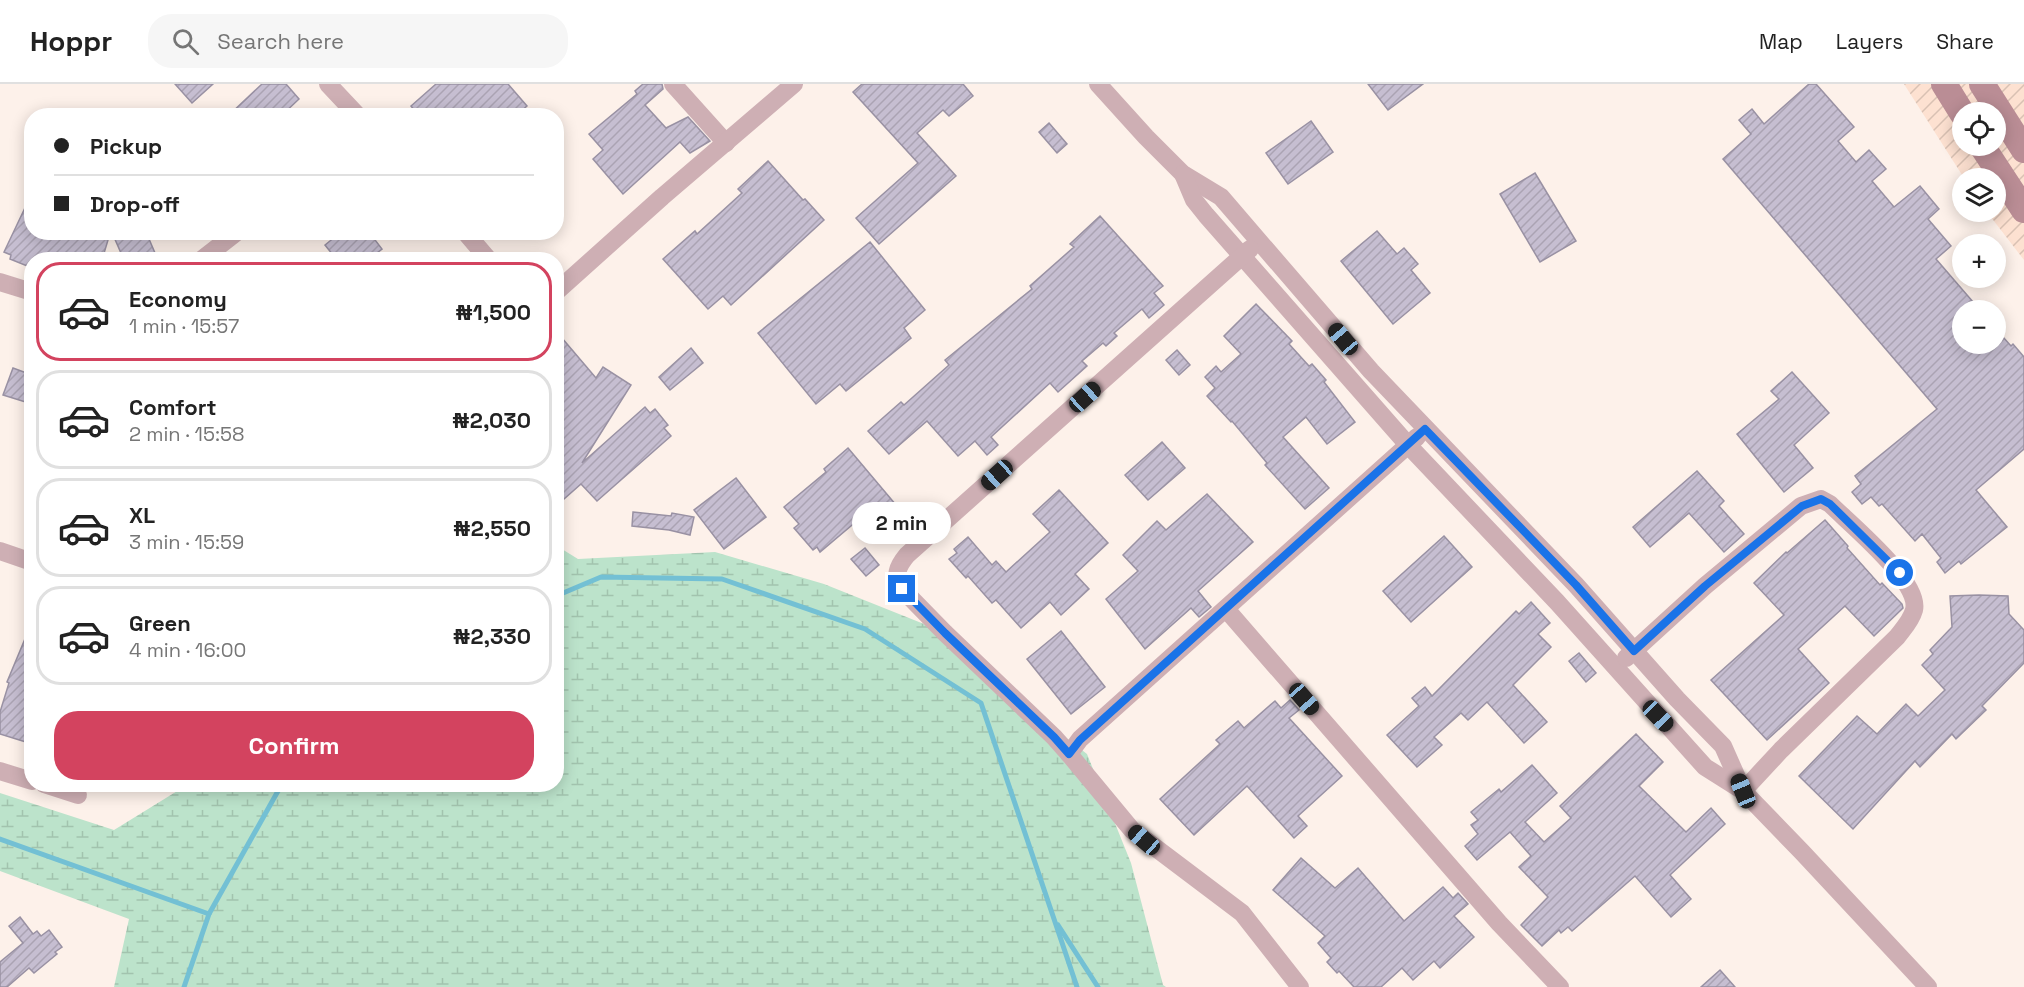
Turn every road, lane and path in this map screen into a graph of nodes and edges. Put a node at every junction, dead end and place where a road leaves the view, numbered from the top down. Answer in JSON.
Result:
{"nodes":[{"id":1,"x":328,"y":84,"type":"edge"},
{"id":2,"x":673,"y":84,"type":"edge"},
{"id":3,"x":794,"y":84,"type":"edge"},
{"id":4,"x":1098,"y":84,"type":"edge"},
{"id":5,"x":1944,"y":84,"type":"edge"},
{"id":6,"x":1982,"y":84,"type":"edge"},
{"id":7,"x":1955,"y":102,"type":"edge"},
{"id":8,"x":350,"y":108,"type":"edge"},
{"id":9,"x":2020,"y":135,"type":"edge"},
{"id":10,"x":726,"y":143,"type":"junction"},
{"id":11,"x":1989,"y":156,"type":"edge"},
{"id":12,"x":1183,"y":174,"type":"junction"},
{"id":13,"x":2024,"y":210,"type":"edge"},
{"id":14,"x":227,"y":240,"type":"edge"},
{"id":15,"x":472,"y":240,"type":"edge"},
{"id":16,"x":1260,"y":240,"type":"junction"},
{"id":17,"x":211,"y":252,"type":"edge"},
{"id":18,"x":482,"y":252,"type":"edge"},
{"id":19,"x":1243,"y":256,"type":"junction"},
{"id":20,"x":0,"y":282,"type":"edge"},
{"id":21,"x":564,"y":285,"type":"edge"},
{"id":22,"x":24,"y":290,"type":"edge"},
{"id":23,"x":1425,"y":429,"type":"junction"},
{"id":24,"x":1408,"y":445,"type":"junction"},
{"id":25,"x":0,"y":551,"type":"edge"},
{"id":26,"x":24,"y":559,"type":"edge"},
{"id":27,"x":1226,"y":609,"type":"junction"},
{"id":28,"x":1634,"y":651,"type":"junction"},
{"id":29,"x":1615,"y":668,"type":"junction"},
{"id":30,"x":1069,"y":754,"type":"junction"},
{"id":31,"x":0,"y":771,"type":"edge"},
{"id":32,"x":24,"y":778,"type":"edge"},
{"id":33,"x":1743,"y":791,"type":"junction"},
{"id":34,"x":69,"y":792,"type":"edge"},
{"id":35,"x":78,"y":795,"type":"dead end"},
{"id":36,"x":1300,"y":987,"type":"edge"},
{"id":37,"x":1560,"y":987,"type":"edge"},
{"id":38,"x":1928,"y":987,"type":"edge"}],
"edges":[{"from":1,"to":8,"type":"street"},
{"from":2,"to":10,"type":"street"},
{"from":3,"to":10,"type":"street"},
{"from":4,"to":12,"type":"street"},
{"from":5,"to":7,"type":"street"},
{"from":6,"to":9,"type":"street"},
{"from":10,"to":21,"type":"street"},
{"from":11,"to":13,"type":"street"},
{"from":12,"to":16,"type":"street"},
{"from":12,"to":19,"type":"street"},
{"from":14,"to":17,"type":"street"},
{"from":15,"to":18,"type":"street"},
{"from":16,"to":19,"type":"street"},
{"from":16,"to":23,"type":"street"},
{"from":19,"to":24,"type":"street"},
{"from":19,"to":30,"type":"street"},
{"from":20,"to":22,"type":"street"},
{"from":23,"to":24,"type":"street"},
{"from":23,"to":28,"type":"street"},
{"from":24,"to":27,"type":"street"},
{"from":24,"to":29,"type":"street"},
{"from":25,"to":26,"type":"street"},
{"from":27,"to":30,"type":"street"},
{"from":27,"to":37,"type":"street"},
{"from":28,"to":29,"type":"street"},
{"from":28,"to":33,"type":"street"},
{"from":28,"to":33,"type":"street"},
{"from":29,"to":33,"type":"street"},
{"from":30,"to":36,"type":"street"},
{"from":31,"to":32,"type":"street"},
{"from":33,"to":38,"type":"street"},
{"from":34,"to":35,"type":"street"}]}
